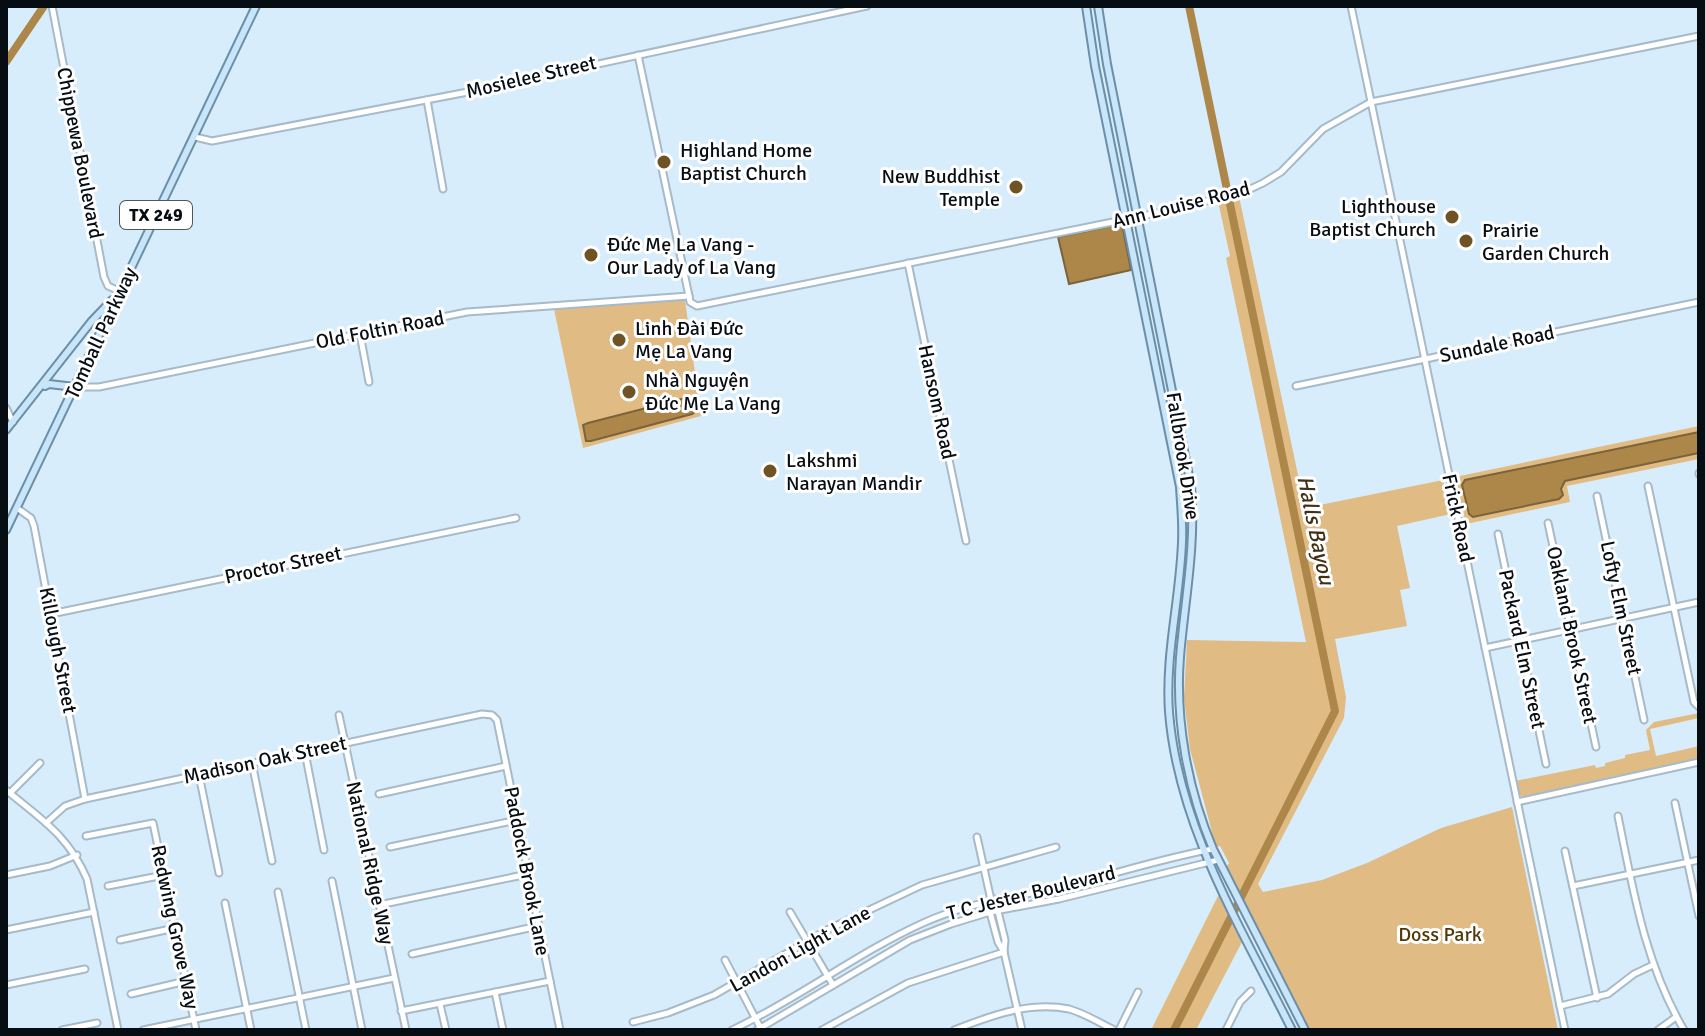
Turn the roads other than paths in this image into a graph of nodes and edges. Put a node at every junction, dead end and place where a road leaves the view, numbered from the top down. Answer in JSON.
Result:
{"nodes":[{"id":1,"x":256,"y":6,"type":"edge"},
{"id":2,"x":867,"y":6,"type":"edge"},
{"id":3,"x":1086,"y":6,"type":"edge"},
{"id":4,"x":1098,"y":6,"type":"edge"},
{"id":5,"x":1351,"y":6,"type":"edge"},
{"id":6,"x":52,"y":7,"type":"edge"},
{"id":7,"x":1699,"y":36,"type":"edge"},
{"id":8,"x":638,"y":55,"type":"junction"},
{"id":9,"x":427,"y":100,"type":"junction"},
{"id":10,"x":1371,"y":102,"type":"junction"},
{"id":11,"x":195,"y":137,"type":"junction"},
{"id":12,"x":443,"y":189,"type":"dead end"},
{"id":13,"x":1138,"y":216,"type":"junction"},
{"id":14,"x":1126,"y":218,"type":"junction"},
{"id":15,"x":908,"y":263,"type":"junction"},
{"id":16,"x":119,"y":292,"type":"junction"},
{"id":17,"x":689,"y":296,"type":"junction"},
{"id":18,"x":1699,"y":302,"type":"edge"},
{"id":19,"x":360,"y":334,"type":"junction"},
{"id":20,"x":1425,"y":359,"type":"junction"},
{"id":21,"x":369,"y":382,"type":"dead end"},
{"id":22,"x":1296,"y":386,"type":"dead end"},
{"id":23,"x":75,"y":387,"type":"junction"},
{"id":24,"x":41,"y":388,"type":"junction"},
{"id":25,"x":1174,"y":396,"type":"junction"},
{"id":26,"x":1163,"y":398,"type":"junction"},
{"id":27,"x":6,"y":408,"type":"edge"},
{"id":28,"x":13,"y":422,"type":"junction"},
{"id":29,"x":6,"y":430,"type":"edge"},
{"id":30,"x":1191,"y":486,"type":"junction"},
{"id":31,"x":1648,"y":486,"type":"dead end"},
{"id":32,"x":1180,"y":487,"type":"junction"},
{"id":33,"x":1597,"y":496,"type":"dead end"},
{"id":34,"x":17,"y":508,"type":"junction"},
{"id":35,"x":516,"y":518,"type":"dead end"},
{"id":36,"x":1548,"y":523,"type":"dead end"},
{"id":37,"x":6,"y":530,"type":"edge"},
{"id":38,"x":1498,"y":534,"type":"dead end"},
{"id":39,"x":966,"y":541,"type":"dead end"},
{"id":40,"x":1699,"y":602,"type":"edge"},
{"id":41,"x":1674,"y":608,"type":"junction"},
{"id":42,"x":51,"y":614,"type":"junction"},
{"id":43,"x":1623,"y":619,"type":"junction"},
{"id":44,"x":1571,"y":630,"type":"junction"},
{"id":45,"x":1520,"y":640,"type":"junction"},
{"id":46,"x":1485,"y":648,"type":"junction"},
{"id":47,"x":1699,"y":707,"type":"edge"},
{"id":48,"x":339,"y":715,"type":"dead end"},
{"id":49,"x":492,"y":715,"type":"joint"},
{"id":50,"x":1644,"y":720,"type":"dead end"},
{"id":51,"x":345,"y":743,"type":"junction"},
{"id":52,"x":1596,"y":747,"type":"dead end"},
{"id":53,"x":305,"y":752,"type":"junction"},
{"id":54,"x":1699,"y":762,"type":"edge"},
{"id":55,"x":40,"y":763,"type":"dead end"},
{"id":56,"x":252,"y":763,"type":"junction"},
{"id":57,"x":1546,"y":764,"type":"dead end"},
{"id":58,"x":506,"y":766,"type":"junction"},
{"id":59,"x":199,"y":775,"type":"junction"},
{"id":60,"x":8,"y":791,"type":"edge"},
{"id":61,"x":379,"y":794,"type":"dead end"},
{"id":62,"x":85,"y":799,"type":"junction"},
{"id":63,"x":1517,"y":802,"type":"junction"},
{"id":64,"x":1675,"y":803,"type":"dead end"},
{"id":65,"x":1618,"y":816,"type":"dead end"},
{"id":66,"x":517,"y":820,"type":"junction"},
{"id":67,"x":46,"y":823,"type":"junction"},
{"id":68,"x":86,"y":836,"type":"dead end"},
{"id":69,"x":977,"y":837,"type":"dead end"},
{"id":70,"x":390,"y":847,"type":"dead end"},
{"id":71,"x":1056,"y":847,"type":"dead end"},
{"id":72,"x":1213,"y":849,"type":"junction"},
{"id":73,"x":324,"y":850,"type":"dead end"},
{"id":74,"x":1205,"y":851,"type":"junction"},
{"id":75,"x":1565,"y":851,"type":"dead end"},
{"id":76,"x":77,"y":855,"type":"junction"},
{"id":77,"x":1218,"y":860,"type":"junction"},
{"id":78,"x":1699,"y":860,"type":"edge"},
{"id":79,"x":272,"y":861,"type":"dead end"},
{"id":80,"x":1210,"y":861,"type":"junction"},
{"id":81,"x":1687,"y":862,"type":"junction"},
{"id":82,"x":983,"y":866,"type":"junction"},
{"id":83,"x":219,"y":873,"type":"dead end"},
{"id":84,"x":528,"y":874,"type":"junction"},
{"id":85,"x":1630,"y":874,"type":"junction"},
{"id":86,"x":6,"y":875,"type":"edge"},
{"id":87,"x":164,"y":875,"type":"junction"},
{"id":88,"x":332,"y":881,"type":"dead end"},
{"id":89,"x":108,"y":886,"type":"dead end"},
{"id":90,"x":1573,"y":886,"type":"junction"},
{"id":91,"x":278,"y":892,"type":"dead end"},
{"id":92,"x":991,"y":900,"type":"junction"},
{"id":93,"x":225,"y":903,"type":"dead end"},
{"id":94,"x":379,"y":905,"type":"junction"},
{"id":95,"x":997,"y":910,"type":"junction"},
{"id":96,"x":94,"y":912,"type":"junction"},
{"id":97,"x":790,"y":912,"type":"dead end"},
{"id":98,"x":990,"y":912,"type":"junction"},
{"id":99,"x":1699,"y":916,"type":"edge"},
{"id":100,"x":538,"y":926,"type":"junction"},
{"id":101,"x":175,"y":928,"type":"junction"},
{"id":102,"x":6,"y":930,"type":"edge"},
{"id":103,"x":120,"y":940,"type":"dead end"},
{"id":104,"x":808,"y":941,"type":"junction"},
{"id":105,"x":1004,"y":952,"type":"junction"},
{"id":106,"x":412,"y":954,"type":"dead end"},
{"id":107,"x":725,"y":960,"type":"dead end"},
{"id":108,"x":1653,"y":965,"type":"junction"},
{"id":109,"x":85,"y":969,"type":"dead end"},
{"id":110,"x":827,"y":975,"type":"junction"},
{"id":111,"x":394,"y":978,"type":"junction"},
{"id":112,"x":1277,"y":978,"type":"junction"},
{"id":113,"x":186,"y":981,"type":"junction"},
{"id":114,"x":550,"y":981,"type":"junction"},
{"id":115,"x":1269,"y":982,"type":"junction"},
{"id":116,"x":738,"y":984,"type":"junction"},
{"id":117,"x":6,"y":985,"type":"edge"},
{"id":118,"x":833,"y":985,"type":"junction"},
{"id":119,"x":354,"y":986,"type":"junction"},
{"id":120,"x":1251,"y":991,"type":"dead end"},
{"id":121,"x":495,"y":992,"type":"junction"},
{"id":122,"x":1138,"y":992,"type":"dead end"},
{"id":123,"x":131,"y":994,"type":"dead end"},
{"id":124,"x":300,"y":997,"type":"junction"},
{"id":125,"x":1597,"y":998,"type":"junction"},
{"id":126,"x":440,"y":1003,"type":"junction"},
{"id":127,"x":1560,"y":1006,"type":"junction"},
{"id":128,"x":247,"y":1008,"type":"junction"},
{"id":129,"x":1017,"y":1009,"type":"junction"},
{"id":130,"x":401,"y":1011,"type":"junction"},
{"id":131,"x":1676,"y":1017,"type":"junction"},
{"id":132,"x":194,"y":1019,"type":"junction"},
{"id":133,"x":756,"y":1019,"type":"junction"},
{"id":134,"x":633,"y":1022,"type":"dead end"},
{"id":135,"x":97,"y":1023,"type":"dead end"},
{"id":136,"x":963,"y":1028,"type":"edge"},
{"id":137,"x":761,"y":1029,"type":"edge"},
{"id":138,"x":62,"y":1030,"type":"edge"},
{"id":139,"x":118,"y":1030,"type":"edge"},
{"id":140,"x":143,"y":1030,"type":"edge"},
{"id":141,"x":196,"y":1030,"type":"edge"},
{"id":142,"x":251,"y":1030,"type":"edge"},
{"id":143,"x":306,"y":1030,"type":"edge"},
{"id":144,"x":362,"y":1030,"type":"edge"},
{"id":145,"x":404,"y":1030,"type":"edge"},
{"id":146,"x":446,"y":1030,"type":"edge"},
{"id":147,"x":503,"y":1030,"type":"edge"},
{"id":148,"x":560,"y":1030,"type":"edge"},
{"id":149,"x":732,"y":1030,"type":"edge"},
{"id":150,"x":822,"y":1030,"type":"edge"},
{"id":151,"x":954,"y":1030,"type":"edge"},
{"id":152,"x":1022,"y":1030,"type":"edge"},
{"id":153,"x":1117,"y":1030,"type":"edge"},
{"id":154,"x":1226,"y":1030,"type":"edge"},
{"id":155,"x":1292,"y":1030,"type":"edge"},
{"id":156,"x":1305,"y":1030,"type":"edge"},
{"id":157,"x":1565,"y":1030,"type":"edge"},
{"id":158,"x":1658,"y":1030,"type":"edge"},
{"id":159,"x":1684,"y":1030,"type":"edge"}],
"edges":[{"from":1,"to":11,"type":"main road","name":"Tomball Parkway","number":"TX 249"},
{"from":2,"to":8,"type":"street","name":"Mosielee Street"},
{"from":3,"to":14,"type":"main road","name":"Fallbrook Drive"},
{"from":4,"to":13,"type":"main road","name":"Fallbrook Drive"},
{"from":5,"to":10,"type":"street","name":"Frick Road"},
{"from":6,"to":16,"type":"street","name":"Chippewa Boulevard"},
{"from":7,"to":10,"type":"street","name":"Ann Louise Road"},
{"from":8,"to":9,"type":"street","name":"Mosielee Street"},
{"from":8,"to":17,"type":"street"},
{"from":9,"to":11,"type":"street","name":"Mosielee Street"},
{"from":9,"to":12,"type":"street"},
{"from":10,"to":13,"type":"street","name":"Ann Louise Road"},
{"from":10,"to":20,"type":"street","name":"Frick Road"},
{"from":11,"to":16,"type":"main road","name":"Tomball Parkway","number":"TX 249"},
{"from":13,"to":14,"type":"street","name":"Ann Louise Road"},
{"from":13,"to":25,"type":"main road","name":"Fallbrook Drive"},
{"from":14,"to":15,"type":"street","name":"Ann Louise Road"},
{"from":14,"to":26,"type":"main road","name":"Fallbrook Drive"},
{"from":15,"to":17,"type":"street","name":"Ann Louise Road"},
{"from":15,"to":39,"type":"street","name":"Hansom Road"},
{"from":16,"to":23,"type":"main road","name":"Tomball Parkway","number":"TX 249"},
{"from":16,"to":24,"type":"main road"},
{"from":17,"to":19,"type":"street","name":"Old Foltin Road"},
{"from":18,"to":20,"type":"street","name":"Sundale Road"},
{"from":19,"to":21,"type":"street"},
{"from":19,"to":23,"type":"street","name":"Old Foltin Road"},
{"from":20,"to":22,"type":"street","name":"Sundale Road"},
{"from":20,"to":46,"type":"street","name":"Frick Road"},
{"from":23,"to":24,"type":"main road"},
{"from":23,"to":34,"type":"main road","name":"Tomball Parkway","number":"TX 249"},
{"from":24,"to":28,"type":"main road"},
{"from":25,"to":26,"type":"main road"},
{"from":25,"to":30,"type":"main road","name":"Fallbrook Drive"},
{"from":26,"to":32,"type":"main road","name":"Fallbrook Drive"},
{"from":27,"to":28,"type":"street"},
{"from":28,"to":29,"type":"main road"},
{"from":30,"to":32,"type":"main road"},
{"from":30,"to":72,"type":"main road","name":"Fallbrook Drive"},
{"from":31,"to":41,"type":"street"},
{"from":32,"to":74,"type":"main road","name":"Fallbrook Drive"},
{"from":33,"to":43,"type":"street","name":"Lofty Elm Street"},
{"from":34,"to":37,"type":"main road","name":"Tomball Parkway","number":"TX 249"},
{"from":34,"to":42,"type":"street","name":"Killough Street"},
{"from":35,"to":42,"type":"street","name":"Proctor Street"},
{"from":36,"to":44,"type":"street","name":"Oakland Brook Street"},
{"from":38,"to":45,"type":"street","name":"Packard Elm Street"},
{"from":40,"to":41,"type":"street"},
{"from":41,"to":43,"type":"street"},
{"from":41,"to":47,"type":"street"},
{"from":42,"to":62,"type":"street","name":"Killough Street"},
{"from":43,"to":44,"type":"street"},
{"from":43,"to":50,"type":"street","name":"Lofty Elm Street"},
{"from":44,"to":45,"type":"street"},
{"from":44,"to":52,"type":"street","name":"Oakland Brook Street"},
{"from":45,"to":46,"type":"street"},
{"from":45,"to":57,"type":"street","name":"Packard Elm Street"},
{"from":46,"to":63,"type":"street","name":"Frick Road"},
{"from":48,"to":51,"type":"street","name":"National Ridge Way"},
{"from":49,"to":51,"type":"street","name":"Madison Oak Street"},
{"from":49,"to":58,"type":"street","name":"Paddock Brook Lane"},
{"from":51,"to":53,"type":"street","name":"Madison Oak Street"},
{"from":51,"to":94,"type":"street","name":"National Ridge Way"},
{"from":53,"to":56,"type":"street","name":"Madison Oak Street"},
{"from":53,"to":73,"type":"street"},
{"from":54,"to":63,"type":"street"},
{"from":55,"to":60,"type":"street"},
{"from":56,"to":59,"type":"street","name":"Madison Oak Street"},
{"from":56,"to":79,"type":"street"},
{"from":58,"to":61,"type":"street"},
{"from":58,"to":66,"type":"street","name":"Paddock Brook Lane"},
{"from":59,"to":62,"type":"street","name":"Madison Oak Street"},
{"from":59,"to":83,"type":"street"},
{"from":60,"to":67,"type":"street"},
{"from":62,"to":67,"type":"street","name":"Madison Oak Street"},
{"from":63,"to":127,"type":"street","name":"Frick Road"},
{"from":64,"to":81,"type":"street"},
{"from":65,"to":85,"type":"street"},
{"from":66,"to":70,"type":"street"},
{"from":66,"to":84,"type":"street","name":"Paddock Brook Lane"},
{"from":67,"to":76,"type":"street"},
{"from":68,"to":87,"type":"street","name":"Redwing Grove Way"},
{"from":69,"to":82,"type":"street"},
{"from":71,"to":82,"type":"street","name":"Landon Light Lane"},
{"from":72,"to":74,"type":"street","name":"T C Jester Boulevard"},
{"from":72,"to":77,"type":"main road","name":"Fallbrook Drive"},
{"from":74,"to":80,"type":"main road","name":"Fallbrook Drive"},
{"from":74,"to":92,"type":"street","name":"T C Jester Boulevard"},
{"from":75,"to":90,"type":"street"},
{"from":76,"to":86,"type":"street"},
{"from":76,"to":96,"type":"street"},
{"from":77,"to":80,"type":"street","name":"T C Jester Boulevard"},
{"from":77,"to":112,"type":"main road","name":"Fallbrook Drive"},
{"from":78,"to":81,"type":"street"},
{"from":80,"to":95,"type":"street","name":"T C Jester Boulevard"},
{"from":80,"to":115,"type":"main road","name":"Fallbrook Drive"},
{"from":81,"to":85,"type":"street"},
{"from":81,"to":99,"type":"street"},
{"from":82,"to":92,"type":"street"},
{"from":82,"to":104,"type":"street","name":"Landon Light Lane"},
{"from":84,"to":94,"type":"street"},
{"from":84,"to":100,"type":"street","name":"Paddock Brook Lane"},
{"from":85,"to":90,"type":"street"},
{"from":85,"to":108,"type":"street"},
{"from":87,"to":89,"type":"street"},
{"from":87,"to":101,"type":"street","name":"Redwing Grove Way"},
{"from":88,"to":119,"type":"street"},
{"from":90,"to":125,"type":"street"},
{"from":91,"to":124,"type":"street"},
{"from":92,"to":95,"type":"street"},
{"from":92,"to":98,"type":"street"},
{"from":92,"to":110,"type":"street","name":"T C Jester Boulevard"},
{"from":93,"to":128,"type":"street"},
{"from":94,"to":111,"type":"street","name":"National Ridge Way"},
{"from":95,"to":98,"type":"street","name":"T C Jester Boulevard"},
{"from":95,"to":105,"type":"street"},
{"from":96,"to":102,"type":"street"},
{"from":96,"to":139,"type":"street"},
{"from":97,"to":104,"type":"street"},
{"from":98,"to":105,"type":"street"},
{"from":98,"to":118,"type":"street","name":"T C Jester Boulevard"},
{"from":100,"to":106,"type":"street"},
{"from":100,"to":114,"type":"street","name":"Paddock Brook Lane"},
{"from":101,"to":103,"type":"street"},
{"from":101,"to":113,"type":"street","name":"Redwing Grove Way"},
{"from":104,"to":110,"type":"street"},
{"from":104,"to":116,"type":"street","name":"Landon Light Lane"},
{"from":105,"to":129,"type":"street"},
{"from":105,"to":150,"type":"street"},
{"from":107,"to":116,"type":"street"},
{"from":108,"to":125,"type":"street"},
{"from":108,"to":131,"type":"street"},
{"from":109,"to":117,"type":"street"},
{"from":110,"to":118,"type":"street"},
{"from":110,"to":133,"type":"street","name":"T C Jester Boulevard"},
{"from":111,"to":119,"type":"street"},
{"from":111,"to":130,"type":"street","name":"National Ridge Way"},
{"from":112,"to":115,"type":"main road"},
{"from":112,"to":156,"type":"main road","name":"Fallbrook Drive"},
{"from":113,"to":123,"type":"street"},
{"from":113,"to":132,"type":"street","name":"Redwing Grove Way"},
{"from":114,"to":121,"type":"street"},
{"from":114,"to":148,"type":"street","name":"Paddock Brook Lane"},
{"from":115,"to":155,"type":"main road","name":"Fallbrook Drive"},
{"from":116,"to":133,"type":"street"},
{"from":116,"to":134,"type":"street","name":"Landon Light Lane"},
{"from":118,"to":137,"type":"street","name":"T C Jester Boulevard"},
{"from":119,"to":124,"type":"street"},
{"from":119,"to":144,"type":"street"},
{"from":120,"to":154,"type":"street"},
{"from":121,"to":126,"type":"street"},
{"from":121,"to":147,"type":"street"},
{"from":122,"to":153,"type":"street"},
{"from":124,"to":128,"type":"street"},
{"from":124,"to":143,"type":"street"},
{"from":125,"to":127,"type":"street"},
{"from":126,"to":130,"type":"street"},
{"from":126,"to":146,"type":"street"},
{"from":127,"to":157,"type":"street","name":"Frick Road"},
{"from":128,"to":132,"type":"street"},
{"from":128,"to":142,"type":"street"},
{"from":129,"to":136,"type":"street"},
{"from":129,"to":152,"type":"street"},
{"from":129,"to":153,"type":"street"},
{"from":130,"to":145,"type":"street","name":"National Ridge Way"},
{"from":131,"to":158,"type":"street"},
{"from":131,"to":159,"type":"street"},
{"from":132,"to":140,"type":"street"},
{"from":132,"to":141,"type":"street","name":"Redwing Grove Way"},
{"from":133,"to":137,"type":"street"},
{"from":133,"to":149,"type":"street","name":"T C Jester Boulevard"},
{"from":135,"to":138,"type":"street"},
{"from":136,"to":151,"type":"street"}]}
